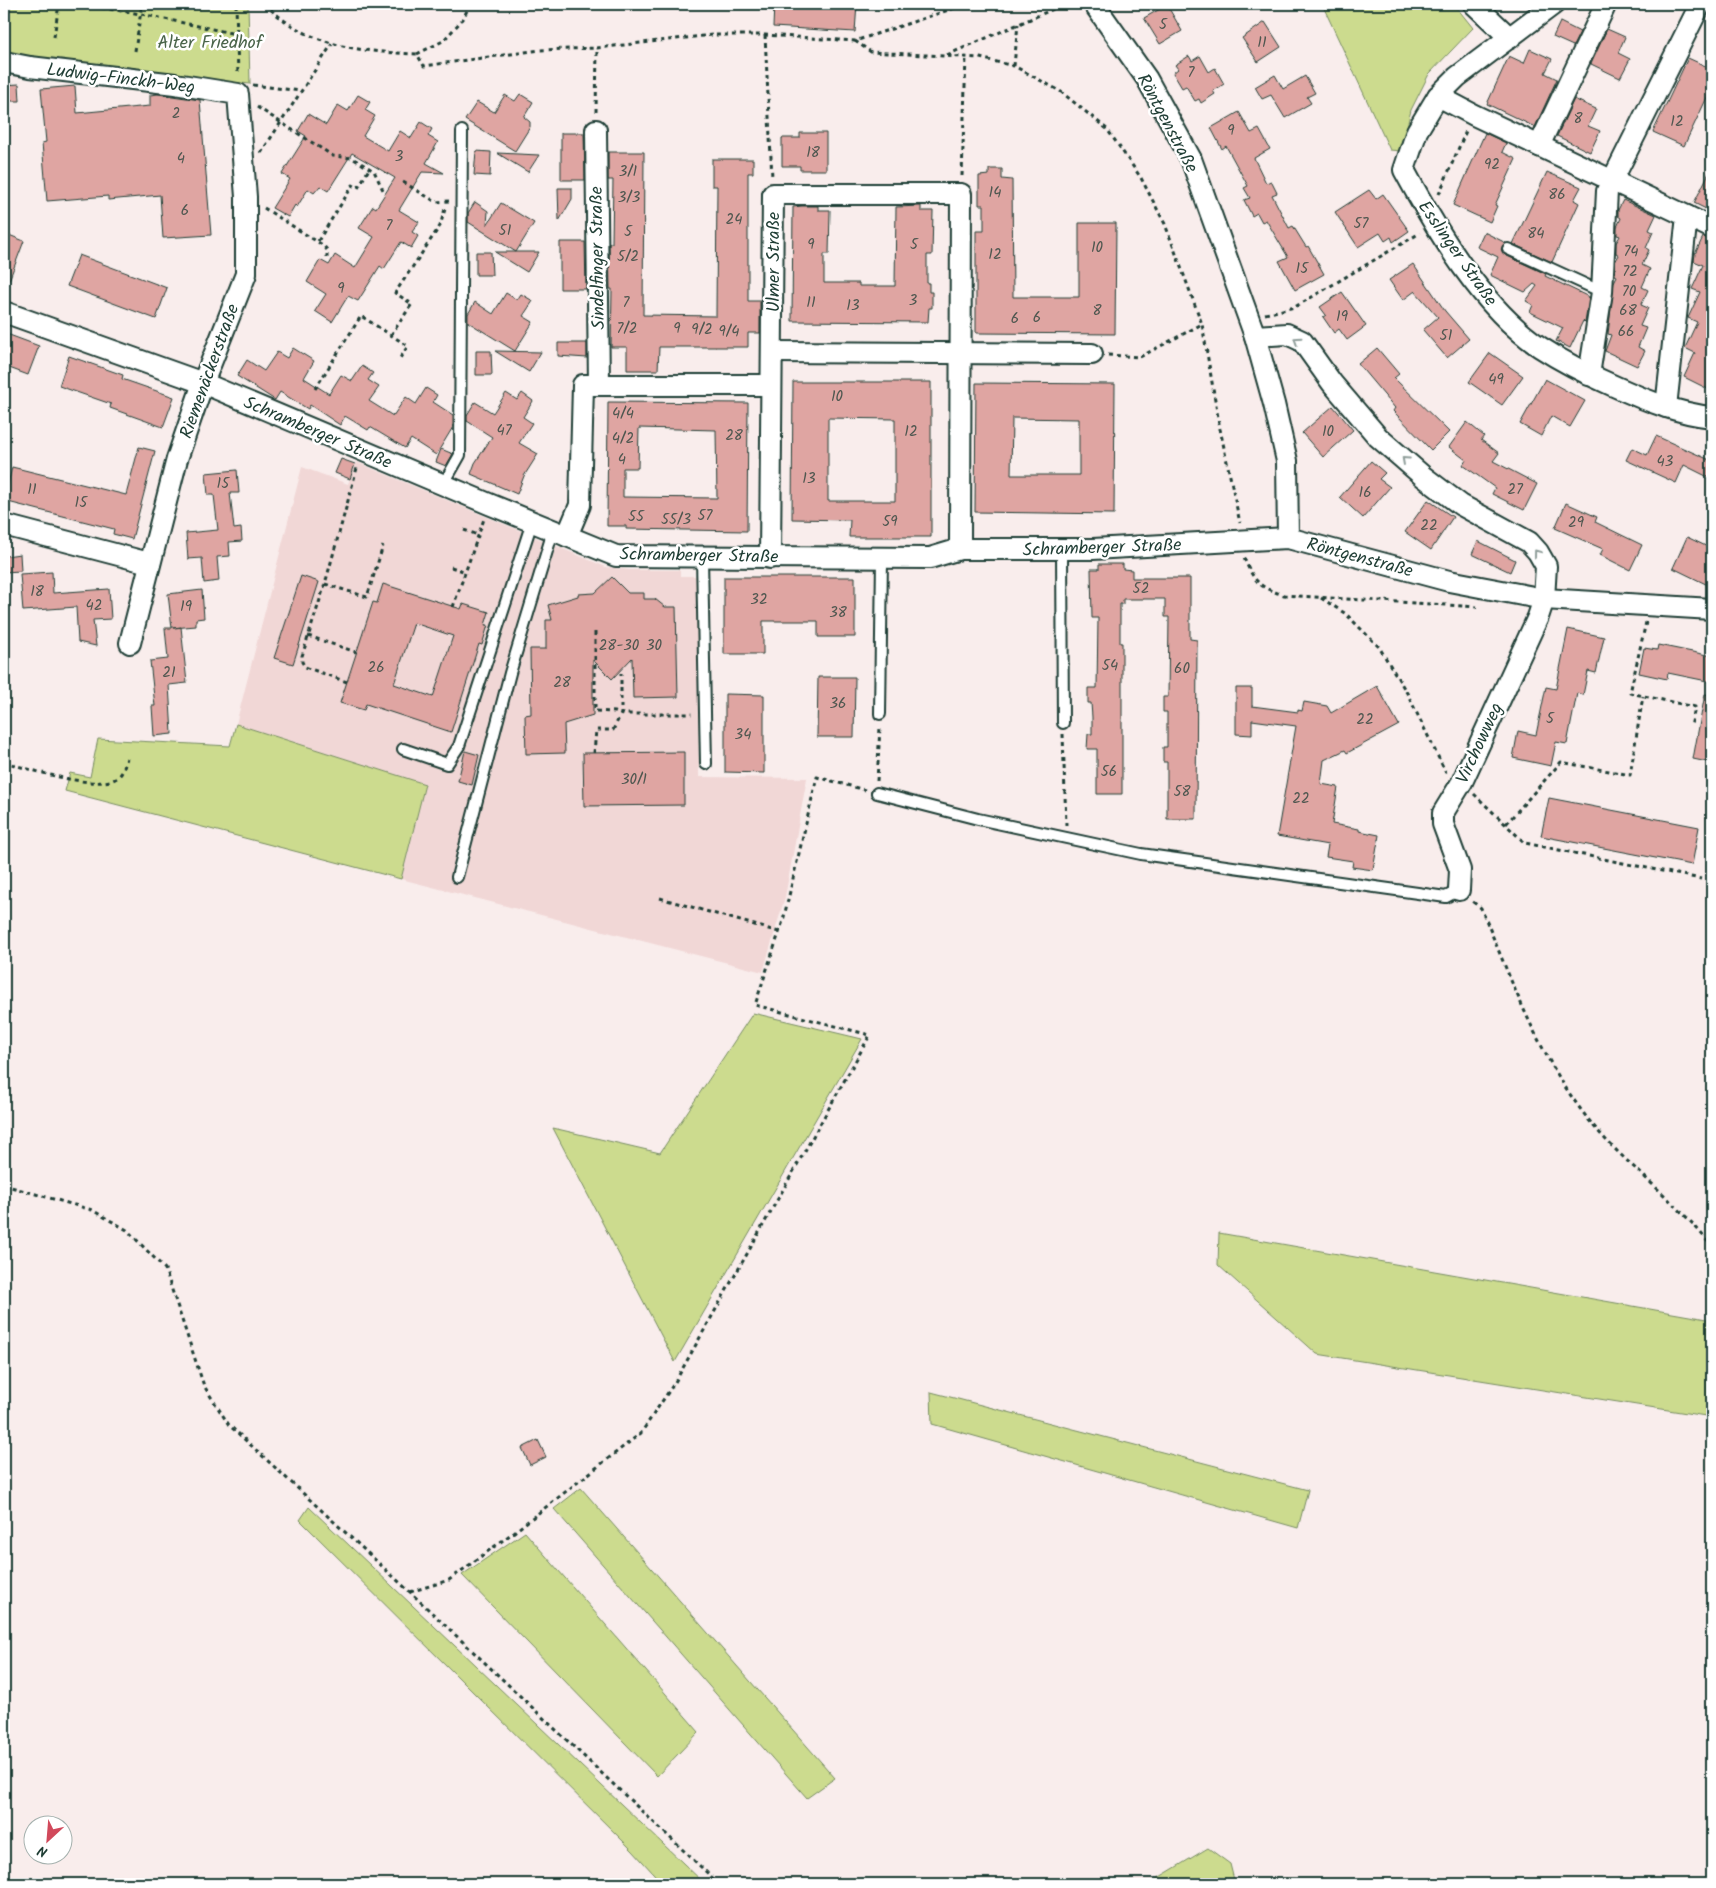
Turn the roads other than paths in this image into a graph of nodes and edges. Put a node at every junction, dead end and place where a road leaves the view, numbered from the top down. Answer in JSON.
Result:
{"nodes":[{"id":1,"x":1094,"y":4,"type":"edge"},
{"id":2,"x":1474,"y":4,"type":"edge"},
{"id":3,"x":1554,"y":4,"type":"edge"},
{"id":4,"x":1606,"y":4,"type":"edge"},
{"id":5,"x":1704,"y":9,"type":"edge"},
{"id":6,"x":1510,"y":38,"type":"junction"},
{"id":7,"x":4,"y":62,"type":"edge"},
{"id":8,"x":238,"y":89,"type":"joint"},
{"id":9,"x":1438,"y":96,"type":"junction"},
{"id":10,"x":596,"y":130,"type":"road end"},
{"id":11,"x":462,"y":132,"type":"dead end"},
{"id":12,"x":1539,"y":146,"type":"junction"},
{"id":13,"x":1613,"y":180,"type":"junction"},
{"id":14,"x":1687,"y":216,"type":"junction"},
{"id":15,"x":1712,"y":228,"type":"edge"},
{"id":16,"x":1508,"y":249,"type":"dead end"},
{"id":17,"x":1602,"y":292,"type":"junction"},
{"id":18,"x":4,"y":312,"type":"edge"},
{"id":19,"x":1255,"y":336,"type":"junction"},
{"id":20,"x":772,"y":352,"type":"junction"},
{"id":21,"x":960,"y":353,"type":"junction"},
{"id":22,"x":1092,"y":354,"type":"road end"},
{"id":23,"x":1589,"y":375,"type":"junction"},
{"id":24,"x":203,"y":383,"type":"junction"},
{"id":25,"x":599,"y":385,"type":"junction"},
{"id":26,"x":771,"y":386,"type":"junction"},
{"id":27,"x":1666,"y":407,"type":"junction"},
{"id":28,"x":1712,"y":417,"type":"edge"},
{"id":29,"x":443,"y":485,"type":"junction"},
{"id":30,"x":532,"y":522,"type":"junction"},
{"id":31,"x":4,"y":525,"type":"edge"},
{"id":32,"x":559,"y":533,"type":"junction"},
{"id":33,"x":1288,"y":538,"type":"junction"},
{"id":34,"x":960,"y":549,"type":"junction"},
{"id":35,"x":1062,"y":549,"type":"junction"},
{"id":36,"x":702,"y":557,"type":"junction"},
{"id":37,"x":882,"y":557,"type":"junction"},
{"id":38,"x":770,"y":558,"type":"junction"},
{"id":39,"x":149,"y":563,"type":"junction"},
{"id":40,"x":1544,"y":599,"type":"junction"},
{"id":41,"x":1712,"y":609,"type":"edge"},
{"id":42,"x":130,"y":643,"type":"dead end"},
{"id":43,"x":880,"y":714,"type":"road end"},
{"id":44,"x":1062,"y":724,"type":"road end"},
{"id":45,"x":402,"y":749,"type":"dead end"},
{"id":46,"x":706,"y":764,"type":"dead end"},
{"id":47,"x":877,"y":793,"type":"road end"},
{"id":48,"x":457,"y":877,"type":"dead end"},
{"id":49,"x":1459,"y":890,"type":"joint"}],
"edges":[{"from":1,"to":19,"type":"street","name":"Röntgenstraße"},
{"from":2,"to":6,"type":"street"},
{"from":3,"to":6,"type":"street","name":"Esslinger Straße"},
{"from":4,"to":12,"type":"street"},
{"from":5,"to":13,"type":"street"},
{"from":6,"to":9,"type":"street","name":"Esslinger Straße"},
{"from":7,"to":8,"type":"street","name":"Ludwig-Finckh-Weg"},
{"from":8,"to":24,"type":"street","name":"Riemenäckerstraße"},
{"from":9,"to":12,"type":"street"},
{"from":9,"to":23,"type":"street","name":"Esslinger Straße"},
{"from":10,"to":25,"type":"street","name":"Sindelfinger Straße"},
{"from":11,"to":29,"type":"lane"},
{"from":12,"to":13,"type":"street"},
{"from":13,"to":14,"type":"street"},
{"from":13,"to":17,"type":"street"},
{"from":14,"to":15,"type":"street"},
{"from":14,"to":27,"type":"street"},
{"from":16,"to":17,"type":"lane"},
{"from":17,"to":23,"type":"street"},
{"from":18,"to":24,"type":"street","name":"Schramberger Straße"},
{"from":19,"to":33,"type":"street","name":"Röntgenstraße"},
{"from":40,"to":19,"type":"street","one_way":true},
{"from":20,"to":21,"type":"street"},
{"from":20,"to":21,"type":"street","name":"Ulmer Straße"},
{"from":20,"to":26,"type":"street","name":"Ulmer Straße"},
{"from":21,"to":22,"type":"street"},
{"from":21,"to":34,"type":"street"},
{"from":23,"to":27,"type":"street","name":"Esslinger Straße"},
{"from":24,"to":29,"type":"street","name":"Schramberger Straße"},
{"from":24,"to":39,"type":"street","name":"Riemenäckerstraße"},
{"from":25,"to":26,"type":"street"},
{"from":25,"to":32,"type":"street"},
{"from":26,"to":38,"type":"street","name":"Ulmer Straße"},
{"from":27,"to":28,"type":"street","name":"Esslinger Straße"},
{"from":29,"to":30,"type":"street","name":"Schramberger Straße"},
{"from":30,"to":32,"type":"street","name":"Schramberger Straße"},
{"from":30,"to":45,"type":"lane"},
{"from":31,"to":39,"type":"street"},
{"from":32,"to":36,"type":"street","name":"Schramberger Straße"},
{"from":32,"to":48,"type":"lane"},
{"from":33,"to":35,"type":"street","name":"Schramberger Straße"},
{"from":33,"to":40,"type":"street","name":"Röntgenstraße"},
{"from":34,"to":35,"type":"street","name":"Schramberger Straße"},
{"from":34,"to":37,"type":"street","name":"Schramberger Straße"},
{"from":35,"to":44,"type":"lane"},
{"from":36,"to":38,"type":"street","name":"Schramberger Straße"},
{"from":36,"to":46,"type":"lane"},
{"from":37,"to":38,"type":"street","name":"Schramberger Straße"},
{"from":37,"to":43,"type":"lane"},
{"from":39,"to":42,"type":"street","name":"Riemenäckerstraße"},
{"from":40,"to":41,"type":"street","name":"Röntgenstraße"},
{"from":40,"to":49,"type":"street","name":"Virchowweg"},
{"from":47,"to":49,"type":"lane"}]}
